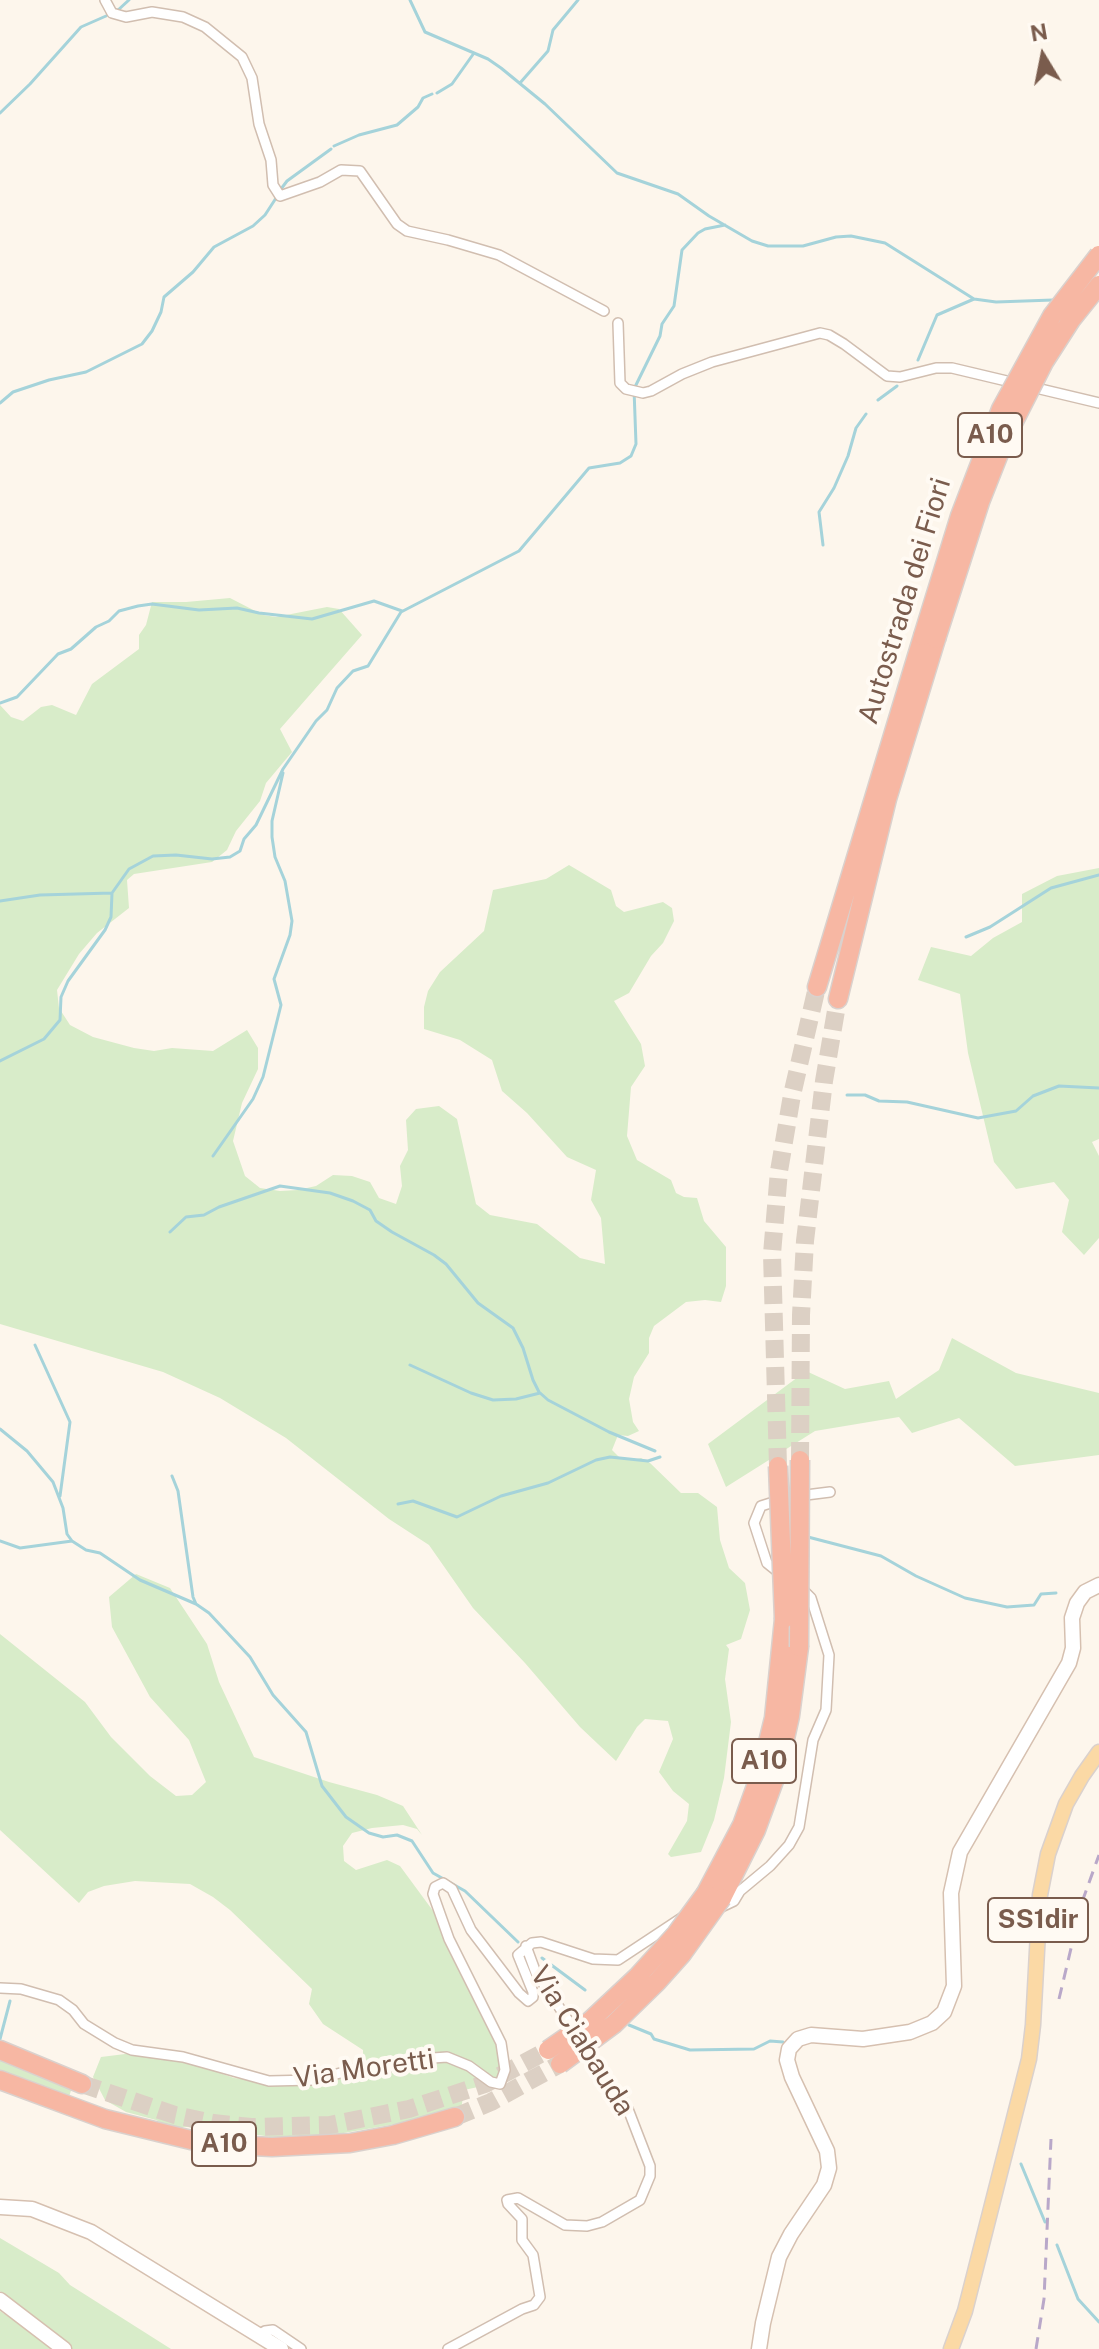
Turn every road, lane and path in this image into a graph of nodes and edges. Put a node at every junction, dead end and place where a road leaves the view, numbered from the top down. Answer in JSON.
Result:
{"nodes":[{"id":1,"x":105,"y":0,"type":"edge"},
{"id":2,"x":1099,"y":255,"type":"edge"},
{"id":3,"x":1099,"y":285,"type":"edge"},
{"id":4,"x":604,"y":311,"type":"dead end"},
{"id":5,"x":618,"y":323,"type":"dead end"},
{"id":6,"x":1099,"y":403,"type":"edge"},
{"id":7,"x":930,"y":637,"type":"junction"},
{"id":8,"x":817,"y":987,"type":"tunnel mouth"},
{"id":9,"x":838,"y":999,"type":"tunnel mouth"},
{"id":10,"x":800,"y":1460,"type":"tunnel mouth"},
{"id":11,"x":778,"y":1466,"type":"tunnel mouth"},
{"id":12,"x":830,"y":1492,"type":"dead end"},
{"id":13,"x":1099,"y":1585,"type":"edge"},
{"id":14,"x":1099,"y":1752,"type":"edge"},
{"id":15,"x":714,"y":1895,"type":"junction"},
{"id":16,"x":526,"y":1946,"type":"junction"},
{"id":17,"x":0,"y":1988,"type":"edge"},
{"id":18,"x":0,"y":2050,"type":"edge"},
{"id":19,"x":554,"y":2057,"type":"tunnel mouth"},
{"id":20,"x":0,"y":2080,"type":"edge"},
{"id":21,"x":82,"y":2084,"type":"tunnel mouth"},
{"id":22,"x":455,"y":2117,"type":"tunnel mouth"},
{"id":23,"x":3,"y":2207,"type":"edge"},
{"id":24,"x":0,"y":2300,"type":"edge"},
{"id":25,"x":260,"y":2334,"type":"junction"},
{"id":26,"x":64,"y":2349,"type":"edge"},
{"id":27,"x":281,"y":2349,"type":"edge"},
{"id":28,"x":301,"y":2349,"type":"edge"},
{"id":29,"x":448,"y":2349,"type":"edge"},
{"id":30,"x":759,"y":2349,"type":"edge"},
{"id":31,"x":951,"y":2349,"type":"edge"}],
"edges":[{"from":1,"to":4,"type":"street"},
{"from":2,"to":7,"type":"highway","name":"Autostrada dei Fiori","number":"A10","bridge":true},
{"from":3,"to":7,"type":"highway","name":"Autostrada dei Fiori","number":"A10","bridge":true},
{"from":5,"to":6,"type":"street"},
{"from":7,"to":8,"type":"highway","name":"Autostrada dei Fiori","number":"A10"},
{"from":7,"to":9,"type":"highway","name":"Autostrada dei Fiori","number":"A10"},
{"from":10,"to":15,"type":"highway","number":"A10","bridge":true},
{"from":11,"to":15,"type":"highway","number":"A10","bridge":true},
{"from":12,"to":16,"type":"street"},
{"from":13,"to":30,"type":"main road"},
{"from":14,"to":31,"type":"main road","number":"SS1dir"},
{"from":15,"to":19,"type":"highway","number":"A10","bridge":true},
{"from":16,"to":17,"type":"street","name":"Via Moretti"},
{"from":16,"to":29,"type":"street","name":"Via Ciabauda"},
{"from":18,"to":21,"type":"highway"},
{"from":20,"to":22,"type":"highway","number":"A10"},
{"from":23,"to":25,"type":"main road"},
{"from":24,"to":26,"type":"main road"},
{"from":25,"to":27,"type":"main road"},
{"from":25,"to":28,"type":"street"}]}
